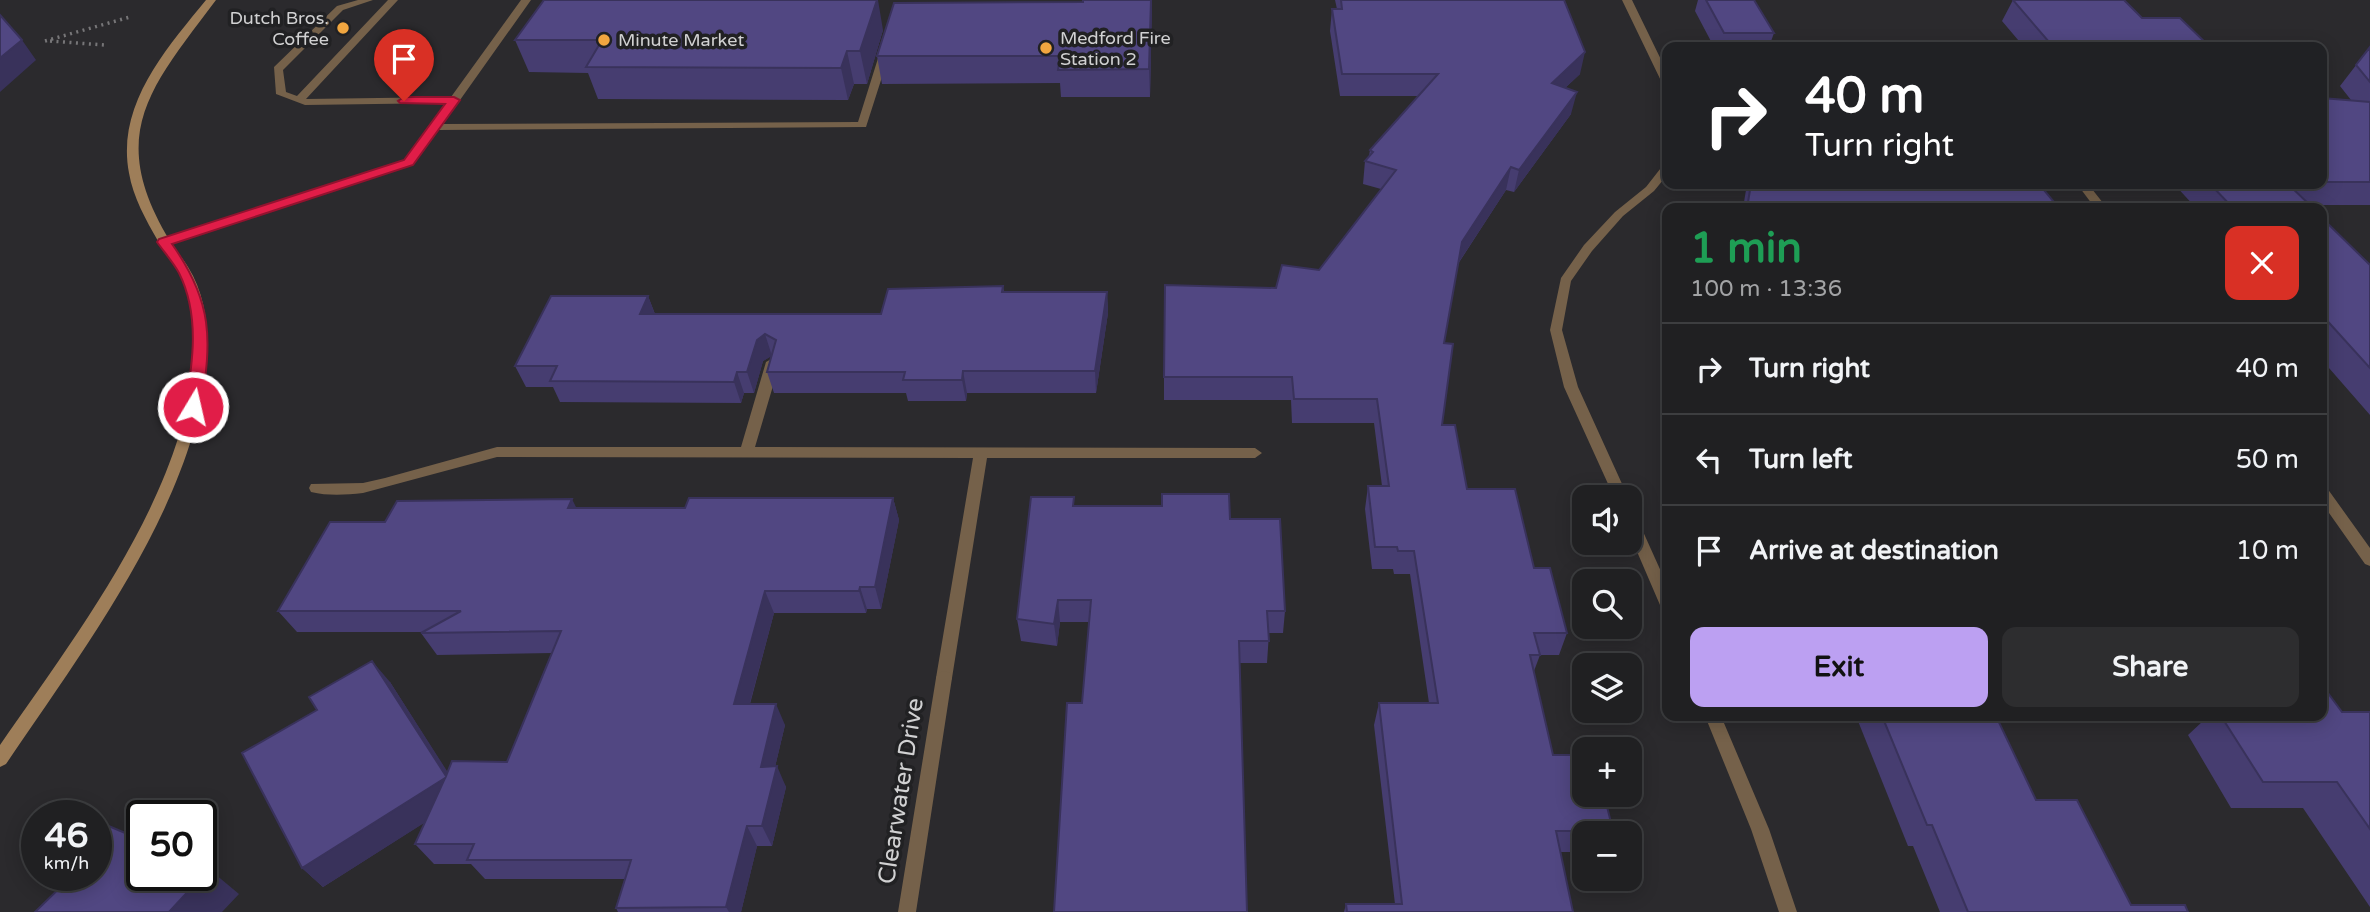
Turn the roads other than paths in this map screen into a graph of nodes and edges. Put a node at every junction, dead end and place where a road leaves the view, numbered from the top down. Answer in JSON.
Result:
{"nodes":[{"id":1,"x":211,"y":0,"type":"edge"},
{"id":2,"x":368,"y":0,"type":"edge"},
{"id":3,"x":393,"y":0,"type":"edge"},
{"id":4,"x":526,"y":0,"type":"edge"},
{"id":5,"x":1627,"y":0,"type":"edge"},
{"id":6,"x":889,"y":37,"type":"edge"},
{"id":7,"x":1662,"y":73,"type":"edge"},
{"id":8,"x":300,"y":99,"type":"junction"},
{"id":9,"x":454,"y":100,"type":"junction"},
{"id":10,"x":435,"y":127,"type":"junction"},
{"id":11,"x":1662,"y":174,"type":"edge"},
{"id":12,"x":2085,"y":189,"type":"edge"},
{"id":13,"x":2097,"y":203,"type":"edge"},
{"id":14,"x":164,"y":242,"type":"junction"},
{"id":15,"x":773,"y":362,"type":"edge"},
{"id":16,"x":747,"y":451,"type":"junction"},
{"id":17,"x":981,"y":451,"type":"junction"},
{"id":18,"x":1255,"y":453,"type":"dead end"},
{"id":19,"x":1615,"y":485,"type":"edge"},
{"id":20,"x":316,"y":488,"type":"dead end"},
{"id":21,"x":2327,"y":499,"type":"edge"},
{"id":22,"x":1642,"y":546,"type":"edge"},
{"id":23,"x":2370,"y":560,"type":"edge"},
{"id":24,"x":1662,"y":591,"type":"edge"},
{"id":25,"x":1715,"y":721,"type":"edge"},
{"id":26,"x":0,"y":759,"type":"edge"},
{"id":27,"x":907,"y":912,"type":"edge"},
{"id":28,"x":1788,"y":912,"type":"edge"}],
"edges":[{"from":1,"to":14,"type":"main road"},
{"from":2,"to":8,"type":"street"},
{"from":3,"to":8,"type":"street"},
{"from":4,"to":9,"type":"street"},
{"from":5,"to":7,"type":"street"},
{"from":6,"to":10,"type":"street"},
{"from":8,"to":9,"type":"street"},
{"from":9,"to":10,"type":"street"},
{"from":10,"to":14,"type":"street"},
{"from":11,"to":19,"type":"street"},
{"from":12,"to":13,"type":"street"},
{"from":14,"to":26,"type":"main road"},
{"from":15,"to":16,"type":"street"},
{"from":16,"to":17,"type":"street"},
{"from":16,"to":20,"type":"street"},
{"from":17,"to":18,"type":"street"},
{"from":17,"to":27,"type":"street","name":"Clearwater Drive"},
{"from":21,"to":23,"type":"street"},
{"from":22,"to":24,"type":"street"},
{"from":25,"to":28,"type":"street"}]}
